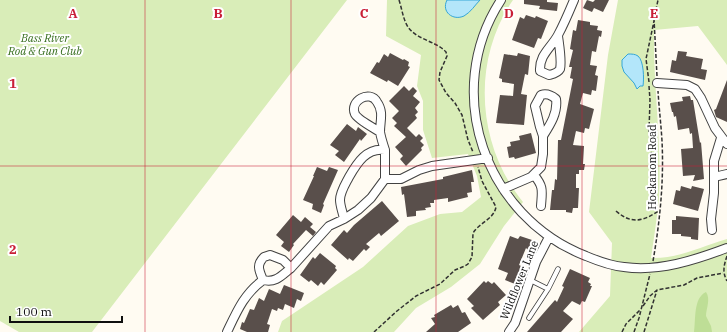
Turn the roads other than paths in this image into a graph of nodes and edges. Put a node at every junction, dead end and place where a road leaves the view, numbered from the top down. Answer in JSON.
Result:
{"nodes":[{"id":1,"x":501,"y":0,"type":"edge"},
{"id":2,"x":574,"y":0,"type":"edge"},
{"id":3,"x":558,"y":36,"type":"dead end"},
{"id":4,"x":657,"y":84,"type":"road end"},
{"id":5,"x":380,"y":132,"type":"dead end"},
{"id":6,"x":543,"y":136,"type":"junction"},
{"id":7,"x":724,"y":141,"type":"edge"},
{"id":8,"x":384,"y":150,"type":"junction"},
{"id":9,"x":488,"y":158,"type":"junction"},
{"id":10,"x":534,"y":174,"type":"junction"},
{"id":11,"x":727,"y":174,"type":"edge"},
{"id":12,"x":714,"y":177,"type":"junction"},
{"id":13,"x":385,"y":179,"type":"junction"},
{"id":14,"x":503,"y":189,"type":"junction"},
{"id":15,"x":542,"y":206,"type":"dead end"},
{"id":16,"x":344,"y":219,"type":"junction"},
{"id":17,"x":712,"y":230,"type":"dead end"},
{"id":18,"x":549,"y":237,"type":"junction"},
{"id":19,"x":727,"y":248,"type":"edge"},
{"id":20,"x":291,"y":268,"type":"junction"},
{"id":21,"x":558,"y":269,"type":"dead end"},
{"id":22,"x":263,"y":280,"type":"junction"},
{"id":23,"x":530,"y":280,"type":"junction"},
{"id":24,"x":548,"y":289,"type":"junction"},
{"id":25,"x":529,"y":318,"type":"dead end"},
{"id":26,"x":226,"y":332,"type":"edge"},
{"id":27,"x":508,"y":332,"type":"edge"}],
"edges":[{"from":1,"to":9,"type":"street"},
{"from":2,"to":3,"type":"street"},
{"from":4,"to":7,"type":"street"},
{"from":5,"to":8,"type":"street"},
{"from":6,"to":6,"type":"street"},
{"from":6,"to":10,"type":"street"},
{"from":7,"to":12,"type":"street"},
{"from":8,"to":13,"type":"street"},
{"from":8,"to":16,"type":"street"},
{"from":9,"to":13,"type":"street"},
{"from":9,"to":14,"type":"street"},
{"from":10,"to":14,"type":"street"},
{"from":10,"to":15,"type":"street"},
{"from":11,"to":12,"type":"street"},
{"from":12,"to":17,"type":"street"},
{"from":13,"to":16,"type":"street"},
{"from":14,"to":18,"type":"street"},
{"from":16,"to":20,"type":"street"},
{"from":18,"to":19,"type":"street"},
{"from":18,"to":23,"type":"street","name":"Wildflower Lane"},
{"from":20,"to":22,"type":"street"},
{"from":20,"to":22,"type":"street"},
{"from":21,"to":24,"type":"lane"},
{"from":22,"to":26,"type":"street"},
{"from":23,"to":24,"type":"lane"},
{"from":23,"to":27,"type":"street","name":"Wildflower Lane"},
{"from":24,"to":25,"type":"lane"}]}
